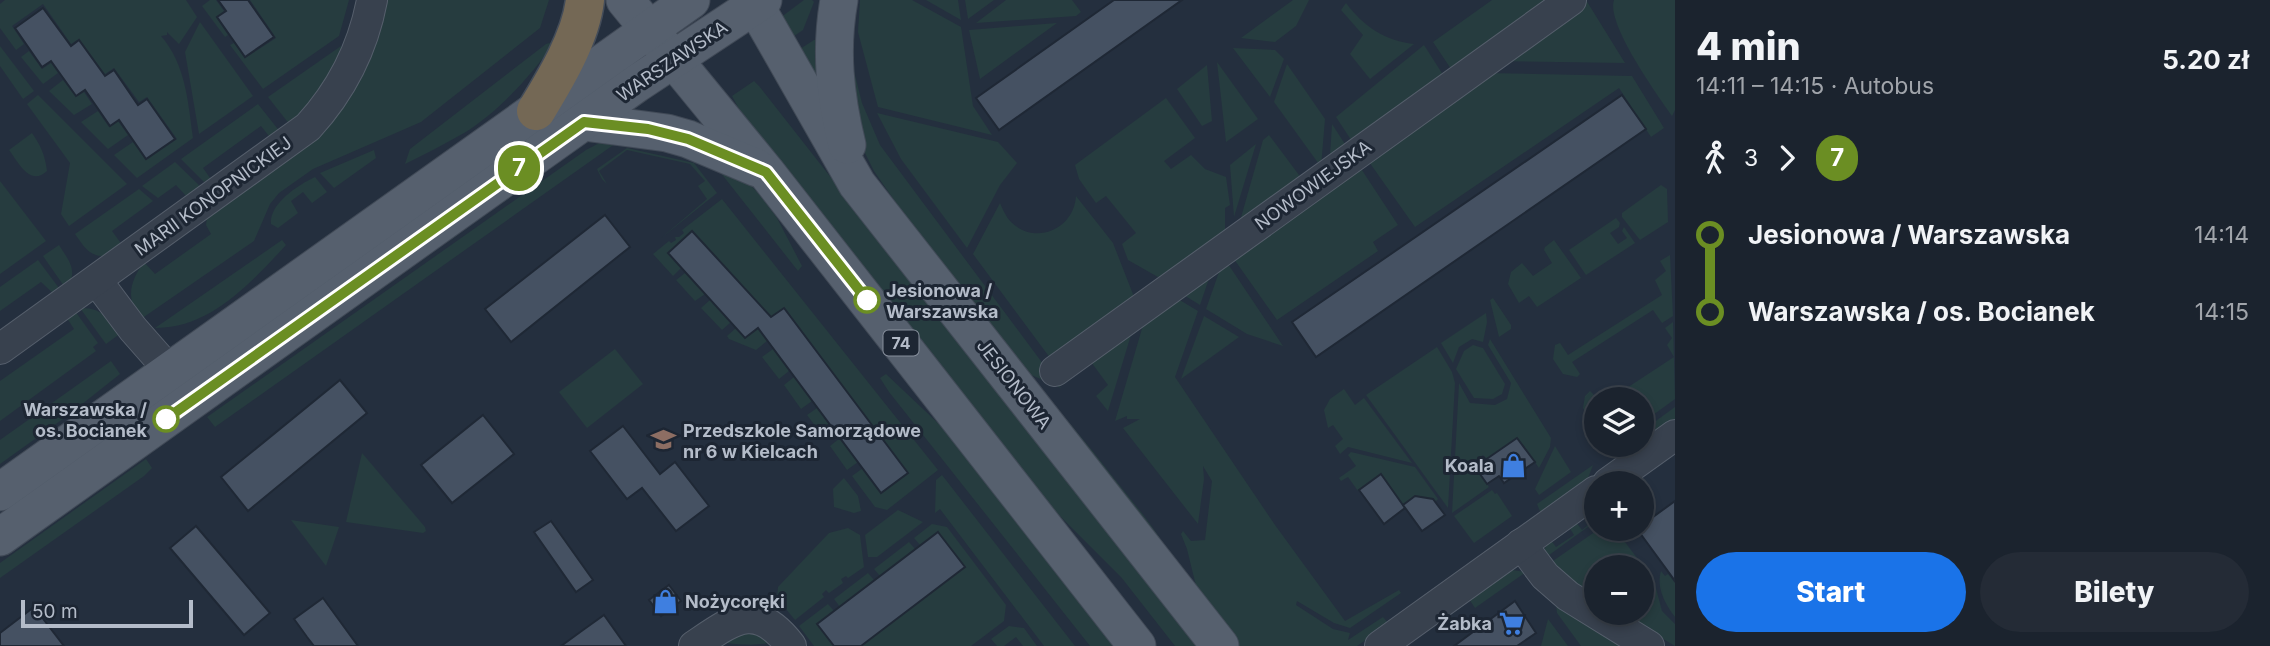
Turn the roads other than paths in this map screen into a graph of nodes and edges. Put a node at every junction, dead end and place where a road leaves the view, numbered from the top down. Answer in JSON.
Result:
{"nodes":[{"id":1,"x":372,"y":0,"type":"edge"},
{"id":2,"x":585,"y":0,"type":"edge"},
{"id":3,"x":625,"y":0,"type":"edge"},
{"id":4,"x":691,"y":0,"type":"edge"},
{"id":5,"x":839,"y":0,"type":"edge"},
{"id":6,"x":1572,"y":0,"type":"edge"},
{"id":7,"x":756,"y":2,"type":"edge"},
{"id":8,"x":649,"y":30,"type":"junction"},
{"id":9,"x":674,"y":60,"type":"junction"},
{"id":10,"x":536,"y":111,"type":"junction"},
{"id":11,"x":584,"y":122,"type":"junction"},
{"id":12,"x":766,"y":172,"type":"junction"},
{"id":13,"x":857,"y":184,"type":"junction"},
{"id":14,"x":96,"y":281,"type":"junction"},
{"id":15,"x":0,"y":349,"type":"edge"},
{"id":16,"x":170,"y":371,"type":"junction"},
{"id":17,"x":1055,"y":371,"type":"dead end"},
{"id":18,"x":1675,"y":435,"type":"edge"},
{"id":19,"x":1625,"y":471,"type":"edge"},
{"id":20,"x":0,"y":492,"type":"edge"},
{"id":21,"x":1584,"y":499,"type":"edge"},
{"id":22,"x":0,"y":537,"type":"edge"},
{"id":23,"x":1521,"y":544,"type":"junction"},
{"id":24,"x":694,"y":646,"type":"edge"},
{"id":25,"x":791,"y":646,"type":"edge"},
{"id":26,"x":1137,"y":646,"type":"edge"},
{"id":27,"x":1220,"y":646,"type":"edge"},
{"id":28,"x":1380,"y":646,"type":"edge"},
{"id":29,"x":1649,"y":646,"type":"edge"}],
"edges":[{"from":1,"to":14,"type":"street","name":"MARII KONOPNICKIEJ"},
{"from":2,"to":10,"type":"highway"},
{"from":3,"to":8,"type":"main road","number":"74"},
{"from":4,"to":8,"type":"main road"},
{"from":5,"to":13,"type":"main road"},
{"from":6,"to":17,"type":"street","name":"NOWOWIEJSKA"},
{"from":7,"to":9,"type":"main road","name":"WARSZAWSKA"},
{"from":7,"to":13,"type":"main road","name":"JESIONOWA"},
{"from":8,"to":9,"type":"main road","number":"74"},
{"from":8,"to":10,"type":"main road"},
{"from":9,"to":11,"type":"main road","name":"WARSZAWSKA"},
{"from":9,"to":12,"type":"main road","number":"74"},
{"from":10,"to":16,"type":"main road"},
{"from":11,"to":12,"type":"main road"},
{"from":11,"to":22,"type":"main road","name":"WARSZAWSKA"},
{"from":12,"to":26,"type":"main road","number":"74"},
{"from":13,"to":27,"type":"main road","name":"JESIONOWA"},
{"from":14,"to":15,"type":"street","name":"MARII KONOPNICKIEJ"},
{"from":14,"to":16,"type":"street"},
{"from":16,"to":20,"type":"main road"},
{"from":18,"to":19,"type":"street"},
{"from":21,"to":23,"type":"street"},
{"from":23,"to":28,"type":"street"},
{"from":23,"to":29,"type":"street"},
{"from":24,"to":25,"type":"street"}]}
